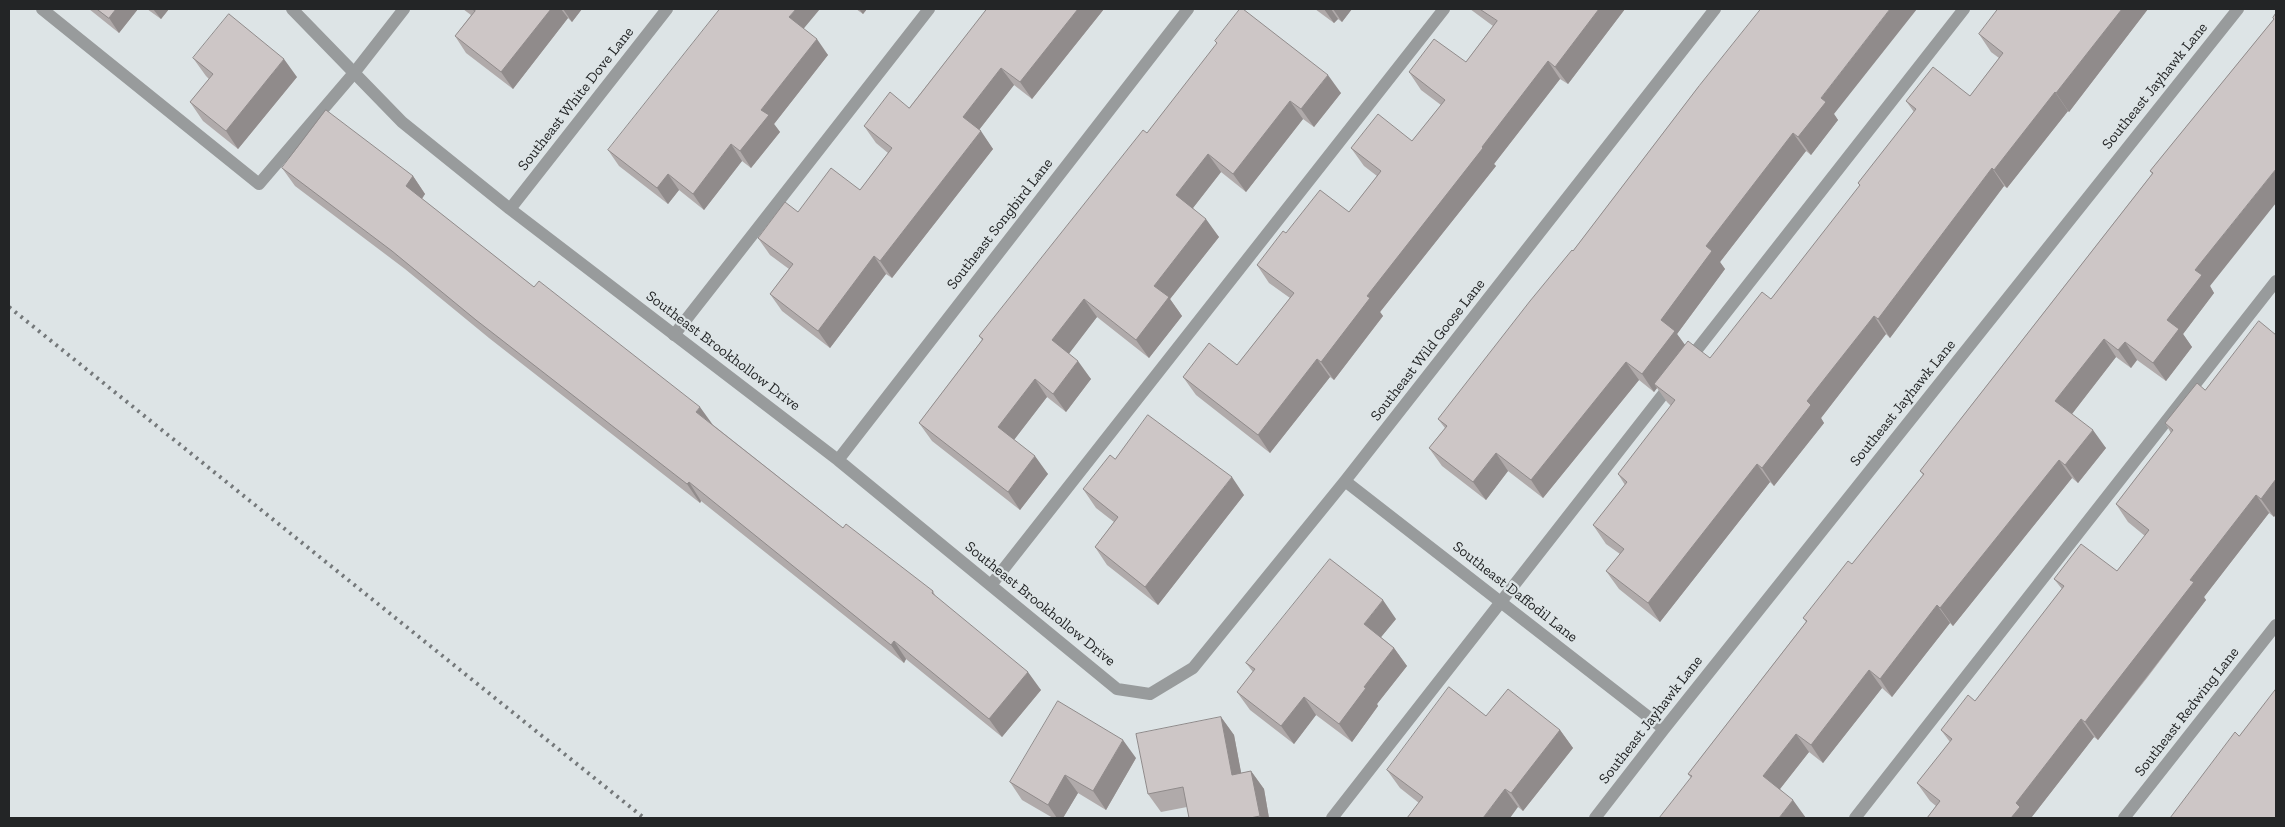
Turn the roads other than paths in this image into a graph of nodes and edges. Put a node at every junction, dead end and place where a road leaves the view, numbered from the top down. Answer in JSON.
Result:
{"nodes":[{"id":1,"x":42,"y":9,"type":"edge"},
{"id":2,"x":292,"y":9,"type":"edge"},
{"id":3,"x":404,"y":9,"type":"edge"},
{"id":4,"x":667,"y":9,"type":"edge"},
{"id":5,"x":929,"y":9,"type":"edge"},
{"id":6,"x":1188,"y":9,"type":"edge"},
{"id":7,"x":1444,"y":9,"type":"edge"},
{"id":8,"x":1715,"y":9,"type":"edge"},
{"id":9,"x":1964,"y":9,"type":"edge"},
{"id":10,"x":2238,"y":9,"type":"edge"},
{"id":11,"x":354,"y":73,"type":"junction"},
{"id":12,"x":510,"y":209,"type":"junction"},
{"id":13,"x":2276,"y":281,"type":"edge"},
{"id":14,"x":674,"y":335,"type":"junction"},
{"id":15,"x":838,"y":460,"type":"junction"},
{"id":16,"x":1345,"y":481,"type":"junction"},
{"id":17,"x":991,"y":585,"type":"junction"},
{"id":18,"x":1501,"y":601,"type":"junction"},
{"id":19,"x":2276,"y":625,"type":"edge"},
{"id":20,"x":1150,"y":694,"type":"joint"},
{"id":21,"x":1664,"y":729,"type":"junction"},
{"id":22,"x":1332,"y":818,"type":"edge"},
{"id":23,"x":1596,"y":818,"type":"edge"},
{"id":24,"x":1855,"y":818,"type":"edge"},
{"id":25,"x":2124,"y":818,"type":"edge"}],
"edges":[{"from":1,"to":11,"type":"street"},
{"from":2,"to":11,"type":"street","name":"Southeast Brookhollow Drive"},
{"from":3,"to":11,"type":"street"},
{"from":4,"to":12,"type":"street","name":"Southeast White Dove Lane"},
{"from":5,"to":14,"type":"street"},
{"from":6,"to":15,"type":"street","name":"Southeast Songbird Lane"},
{"from":7,"to":17,"type":"street"},
{"from":8,"to":16,"type":"street","name":"Southeast Wild Goose Lane"},
{"from":9,"to":18,"type":"street"},
{"from":10,"to":21,"type":"street","name":"Southeast Jayhawk Lane"},
{"from":11,"to":12,"type":"street","name":"Southeast Brookhollow Drive"},
{"from":12,"to":14,"type":"street","name":"Southeast Brookhollow Drive"},
{"from":13,"to":24,"type":"street"},
{"from":14,"to":15,"type":"street","name":"Southeast Brookhollow Drive"},
{"from":15,"to":17,"type":"street","name":"Southeast Brookhollow Drive"},
{"from":16,"to":18,"type":"street","name":"Southeast Daffodil Lane"},
{"from":16,"to":20,"type":"street","name":"Southeast Wild Goose Lane"},
{"from":17,"to":20,"type":"street","name":"Southeast Brookhollow Drive"},
{"from":18,"to":21,"type":"street","name":"Southeast Daffodil Lane"},
{"from":18,"to":22,"type":"street"},
{"from":19,"to":25,"type":"street","name":"Southeast Redwing Lane"},
{"from":21,"to":23,"type":"street","name":"Southeast Jayhawk Lane"}]}
